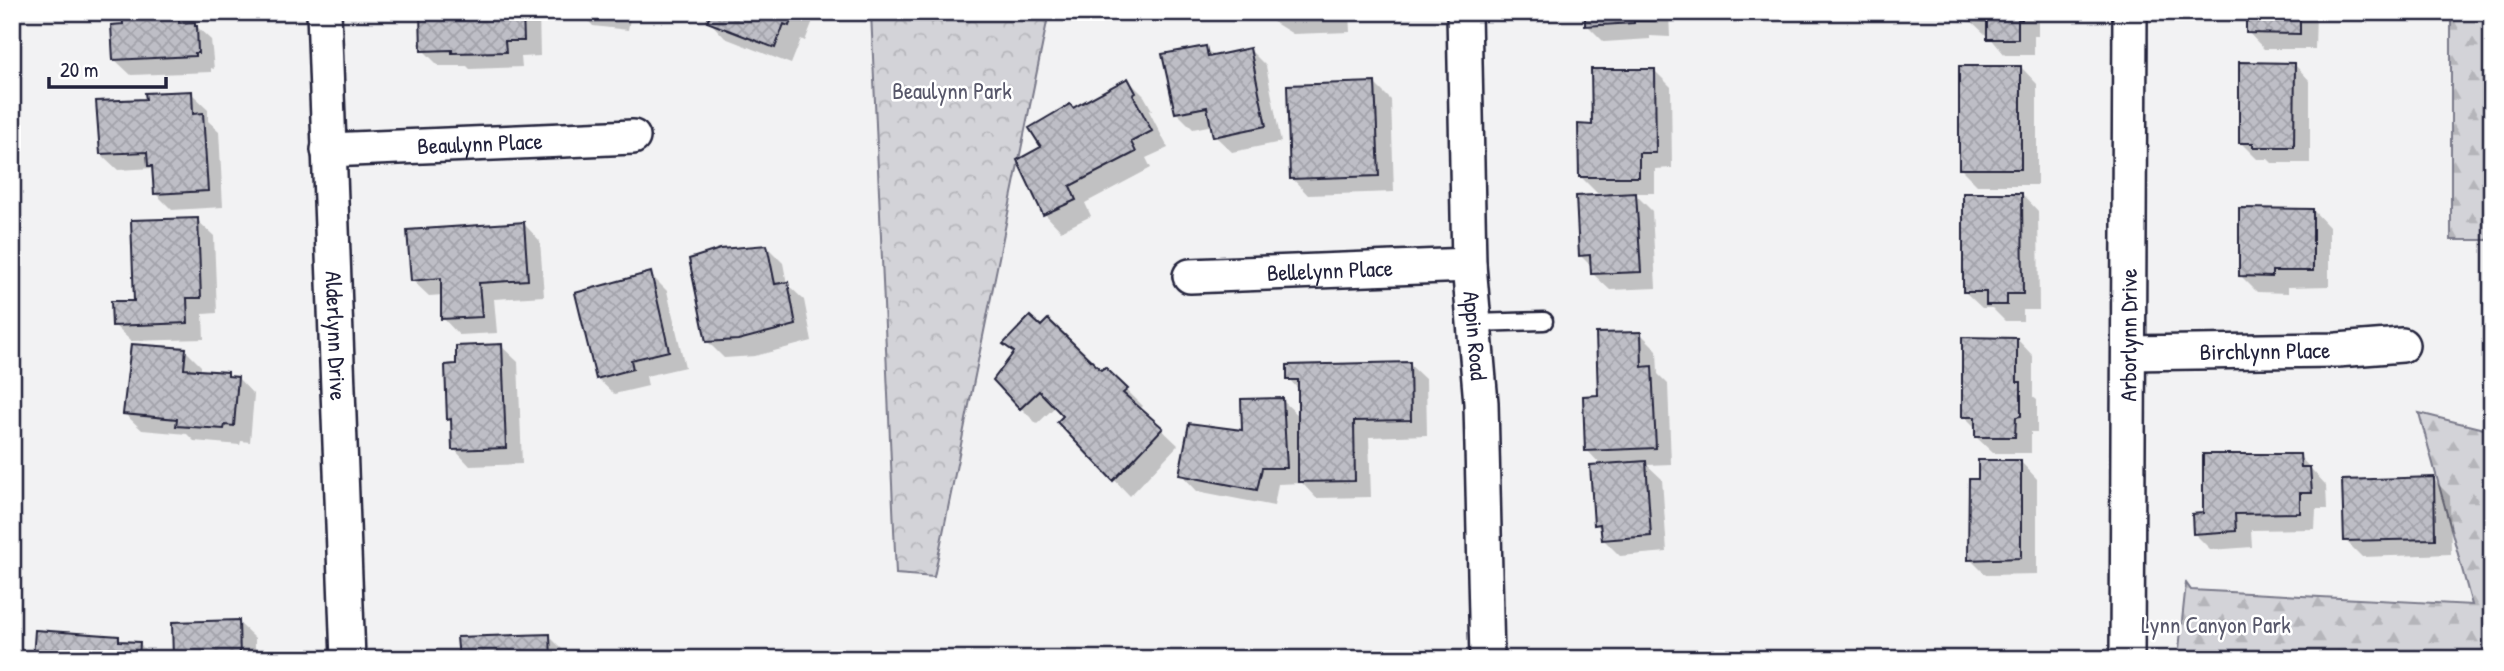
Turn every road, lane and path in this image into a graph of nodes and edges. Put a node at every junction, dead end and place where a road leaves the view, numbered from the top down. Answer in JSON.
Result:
{"nodes":[{"id":1,"x":324,"y":12,"type":"edge"},
{"id":2,"x":1464,"y":12,"type":"edge"},
{"id":3,"x":2130,"y":12,"type":"edge"},
{"id":4,"x":633,"y":137,"type":"dead end"},
{"id":5,"x":328,"y":150,"type":"junction"},
{"id":6,"x":1469,"y":265,"type":"junction"},
{"id":7,"x":1190,"y":276,"type":"dead end"},
{"id":8,"x":1544,"y":321,"type":"dead end"},
{"id":9,"x":1473,"y":323,"type":"junction"},
{"id":10,"x":2402,"y":345,"type":"dead end"},
{"id":11,"x":2129,"y":353,"type":"junction"},
{"id":12,"x":348,"y":659,"type":"edge"},
{"id":13,"x":1487,"y":659,"type":"edge"},
{"id":14,"x":2127,"y":659,"type":"edge"}],
"edges":[{"from":1,"to":5,"type":"street","name":"Alderlynn Drive"},
{"from":2,"to":6,"type":"street","name":"Appin Road"},
{"from":3,"to":11,"type":"street","name":"Arborlynn Drive"},
{"from":4,"to":5,"type":"street","name":"Beaulynn Place"},
{"from":5,"to":12,"type":"street","name":"Alderlynn Drive"},
{"from":6,"to":7,"type":"street","name":"Bellelynn Place"},
{"from":6,"to":9,"type":"street","name":"Appin Road"},
{"from":8,"to":9,"type":"lane"},
{"from":9,"to":13,"type":"street","name":"Appin Road"},
{"from":10,"to":11,"type":"street","name":"Birchlynn Place"},
{"from":11,"to":14,"type":"street","name":"Arborlynn Drive"}]}
